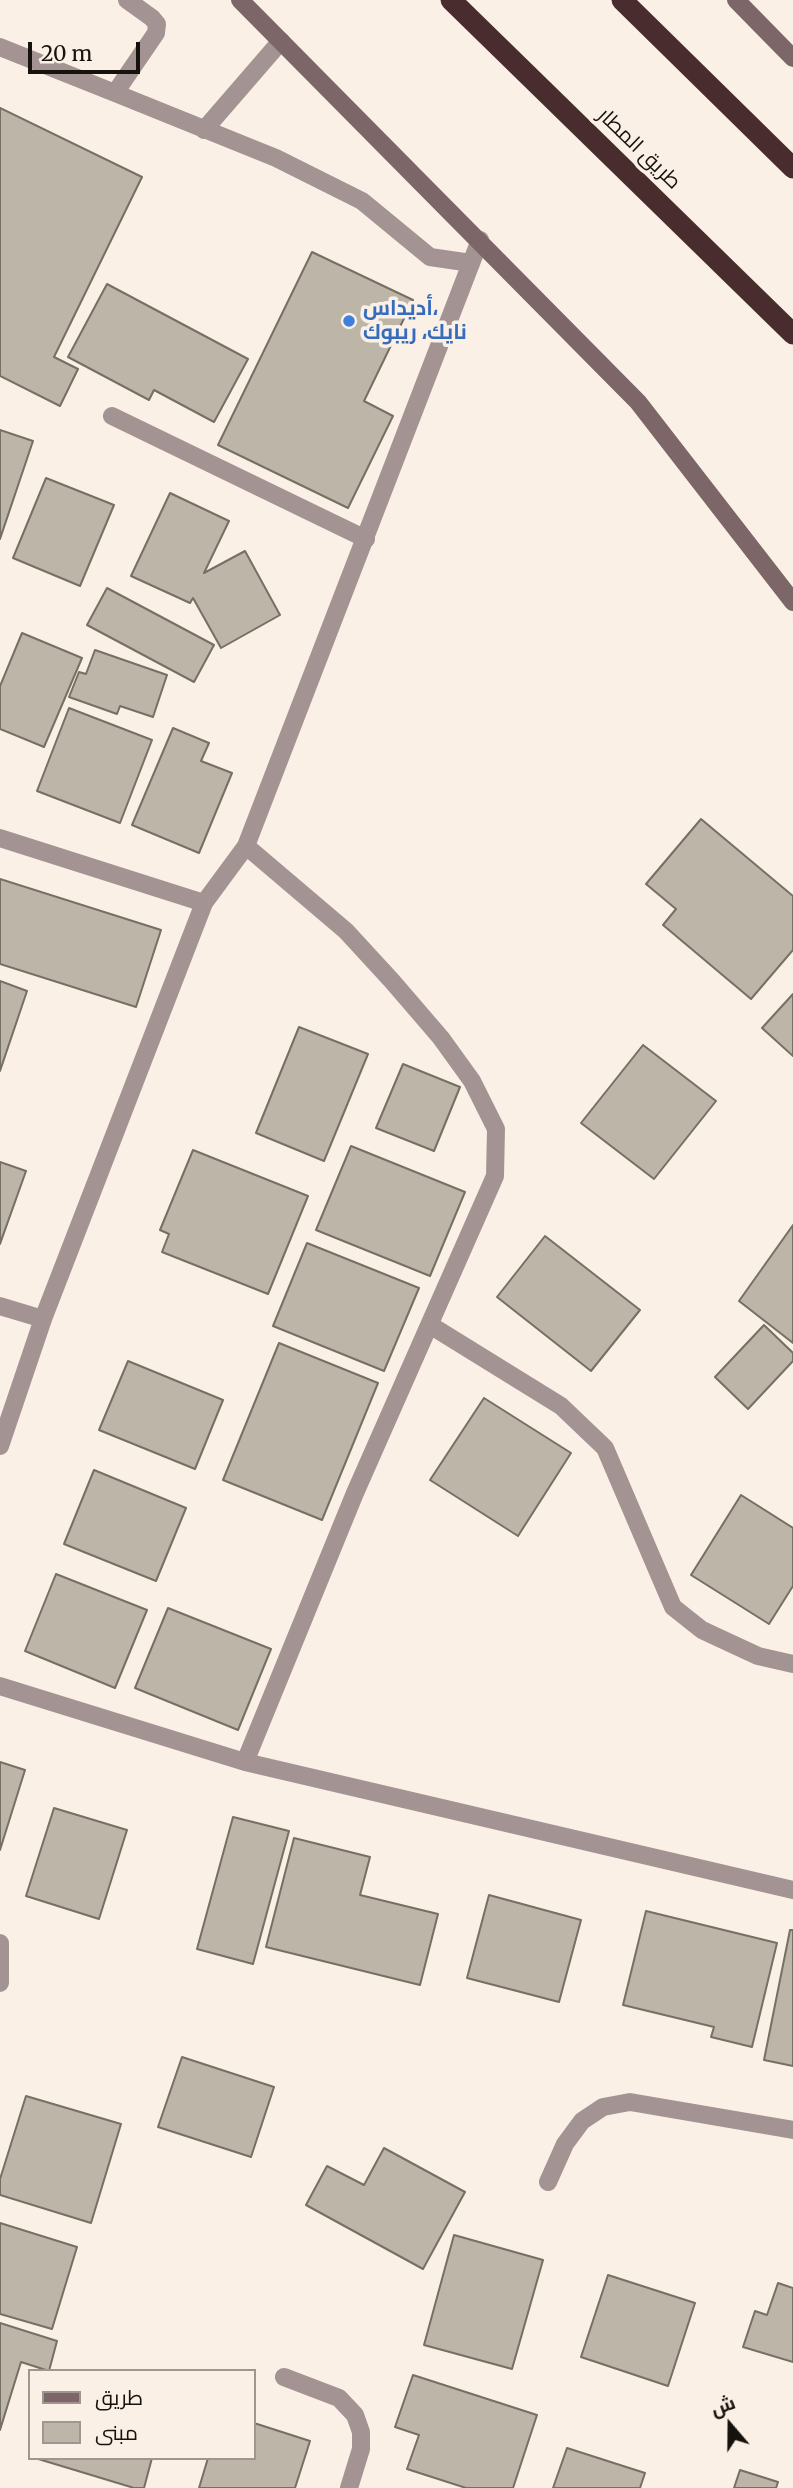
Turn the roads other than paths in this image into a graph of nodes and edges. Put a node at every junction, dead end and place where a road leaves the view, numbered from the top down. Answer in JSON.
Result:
{"nodes":[{"id":1,"x":127,"y":0,"type":"edge"},
{"id":2,"x":240,"y":0,"type":"edge"},
{"id":3,"x":451,"y":0,"type":"edge"},
{"id":4,"x":622,"y":0,"type":"edge"},
{"id":5,"x":736,"y":0,"type":"edge"},
{"id":6,"x":281,"y":41,"type":"junction"},
{"id":7,"x":0,"y":47,"type":"edge"},
{"id":8,"x":793,"y":58,"type":"edge"},
{"id":9,"x":115,"y":93,"type":"junction"},
{"id":10,"x":204,"y":130,"type":"junction"},
{"id":11,"x":793,"y":168,"type":"edge"},
{"id":12,"x":480,"y":240,"type":"junction"},
{"id":13,"x":471,"y":263,"type":"junction"},
{"id":14,"x":793,"y":334,"type":"edge"},
{"id":15,"x":112,"y":416,"type":"dead end"},
{"id":16,"x":366,"y":539,"type":"junction"},
{"id":17,"x":793,"y":602,"type":"edge"},
{"id":18,"x":0,"y":838,"type":"edge"},
{"id":19,"x":246,"y":846,"type":"junction"},
{"id":20,"x":204,"y":903,"type":"junction"},
{"id":21,"x":0,"y":1306,"type":"edge"},
{"id":22,"x":43,"y":1319,"type":"junction"},
{"id":23,"x":430,"y":1325,"type":"junction"},
{"id":24,"x":0,"y":1446,"type":"edge"},
{"id":25,"x":793,"y":1664,"type":"edge"},
{"id":26,"x":0,"y":1686,"type":"edge"},
{"id":27,"x":245,"y":1762,"type":"junction"},
{"id":28,"x":793,"y":1890,"type":"edge"},
{"id":29,"x":0,"y":1943,"type":"edge"},
{"id":30,"x":0,"y":1983,"type":"edge"},
{"id":31,"x":793,"y":2130,"type":"edge"},
{"id":32,"x":548,"y":2182,"type":"dead end"},
{"id":33,"x":284,"y":2377,"type":"dead end"},
{"id":34,"x":349,"y":2488,"type":"edge"}],
"edges":[{"from":1,"to":9,"type":"street"},
{"from":2,"to":6,"type":"street"},
{"from":3,"to":14,"type":"highway","name":"طريق المطار"},
{"from":4,"to":11,"type":"highway"},
{"from":5,"to":8,"type":"street"},
{"from":6,"to":10,"type":"street"},
{"from":6,"to":12,"type":"street"},
{"from":7,"to":9,"type":"street"},
{"from":9,"to":10,"type":"street"},
{"from":10,"to":13,"type":"street"},
{"from":12,"to":13,"type":"street"},
{"from":12,"to":17,"type":"street"},
{"from":13,"to":16,"type":"street"},
{"from":15,"to":16,"type":"street"},
{"from":16,"to":19,"type":"street"},
{"from":18,"to":20,"type":"street"},
{"from":19,"to":20,"type":"street"},
{"from":19,"to":23,"type":"street"},
{"from":20,"to":22,"type":"street"},
{"from":21,"to":22,"type":"street"},
{"from":22,"to":24,"type":"street"},
{"from":23,"to":25,"type":"street"},
{"from":23,"to":27,"type":"street"},
{"from":26,"to":27,"type":"street"},
{"from":27,"to":28,"type":"street"},
{"from":29,"to":30,"type":"street"},
{"from":31,"to":32,"type":"street"},
{"from":33,"to":34,"type":"street"}]}
